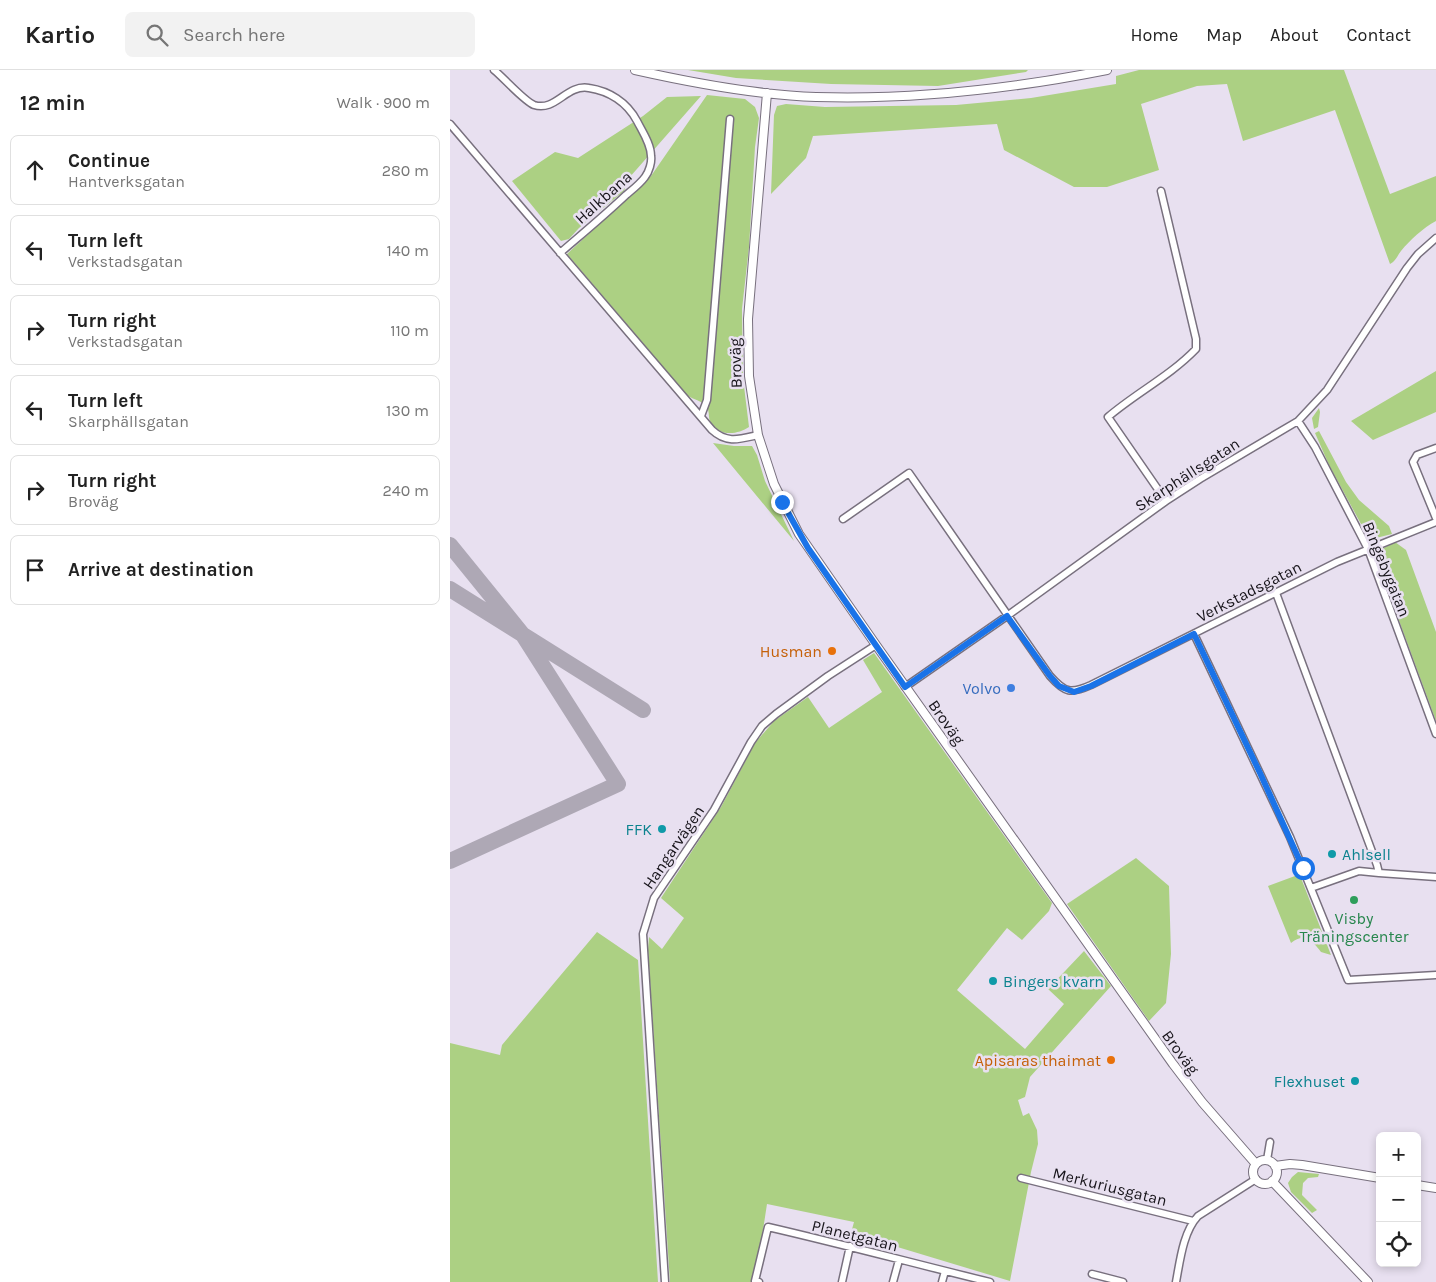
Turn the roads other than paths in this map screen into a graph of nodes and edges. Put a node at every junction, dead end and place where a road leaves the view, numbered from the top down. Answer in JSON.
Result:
{"nodes":[{"id":1,"x":494,"y":70,"type":"edge"},
{"id":2,"x":635,"y":70,"type":"edge"},
{"id":3,"x":1107,"y":70,"type":"edge"},
{"id":4,"x":767,"y":93,"type":"junction"},
{"id":5,"x":730,"y":119,"type":"dead end"},
{"id":6,"x":450,"y":124,"type":"edge"},
{"id":7,"x":1161,"y":190,"type":"dead end"},
{"id":8,"x":1436,"y":238,"type":"edge"},
{"id":9,"x":560,"y":253,"type":"junction"},
{"id":10,"x":700,"y":416,"type":"junction"},
{"id":11,"x":1298,"y":421,"type":"junction"},
{"id":12,"x":758,"y":435,"type":"junction"},
{"id":13,"x":1436,"y":448,"type":"edge"},
{"id":14,"x":1166,"y":501,"type":"junction"},
{"id":15,"x":1436,"y":518,"type":"edge"},
{"id":16,"x":843,"y":519,"type":"dead end"},
{"id":17,"x":1436,"y":522,"type":"edge"},
{"id":18,"x":1368,"y":549,"type":"junction"},
{"id":19,"x":1276,"y":593,"type":"junction"},
{"id":20,"x":1007,"y":616,"type":"junction"},
{"id":21,"x":1194,"y":634,"type":"junction"},
{"id":22,"x":876,"y":645,"type":"junction"},
{"id":23,"x":905,"y":687,"type":"junction"},
{"id":24,"x":1436,"y":734,"type":"edge"},
{"id":25,"x":1379,"y":874,"type":"junction"},
{"id":26,"x":1436,"y":877,"type":"edge"},
{"id":27,"x":1311,"y":888,"type":"junction"},
{"id":28,"x":1436,"y":975,"type":"edge"},
{"id":29,"x":1270,"y":1142,"type":"dead end"},
{"id":30,"x":1267,"y":1160,"type":"junction"},
{"id":31,"x":1256,"y":1164,"type":"junction"},
{"id":32,"x":1275,"y":1166,"type":"junction"},
{"id":33,"x":1376,"y":1177,"type":"edge"},
{"id":34,"x":1021,"y":1178,"type":"dead end"},
{"id":35,"x":1256,"y":1179,"type":"junction"},
{"id":36,"x":1272,"y":1181,"type":"junction"},
{"id":37,"x":1421,"y":1186,"type":"edge"},
{"id":38,"x":1436,"y":1188,"type":"edge"},
{"id":39,"x":1193,"y":1221,"type":"junction"},
{"id":40,"x":850,"y":1246,"type":"junction"},
{"id":41,"x":899,"y":1260,"type":"junction"},
{"id":42,"x":945,"y":1271,"type":"junction"},
{"id":43,"x":1092,"y":1274,"type":"dead end"},
{"id":44,"x":665,"y":1282,"type":"edge"},
{"id":45,"x":757,"y":1282,"type":"edge"},
{"id":46,"x":842,"y":1282,"type":"edge"},
{"id":47,"x":892,"y":1282,"type":"edge"},
{"id":48,"x":942,"y":1282,"type":"edge"},
{"id":49,"x":990,"y":1282,"type":"edge"},
{"id":50,"x":1123,"y":1282,"type":"edge"},
{"id":51,"x":1176,"y":1282,"type":"edge"},
{"id":52,"x":1368,"y":1282,"type":"edge"}],
"edges":[{"from":1,"to":9,"type":"street","name":"Halkbana"},
{"from":2,"to":4,"type":"main road"},
{"from":3,"to":4,"type":"main road"},
{"from":4,"to":12,"type":"main road","name":"Broväg"},
{"from":5,"to":10,"type":"street"},
{"from":6,"to":9,"type":"street"},
{"from":7,"to":14,"type":"street"},
{"from":8,"to":11,"type":"street","name":"Skarphällsgatan"},
{"from":9,"to":10,"type":"street"},
{"from":10,"to":12,"type":"street"},
{"from":11,"to":14,"type":"street","name":"Skarphällsgatan"},
{"from":11,"to":18,"type":"street","name":"Bingebygatan"},
{"from":12,"to":22,"type":"main road","name":"Broväg"},
{"from":13,"to":15,"type":"street"},
{"from":14,"to":20,"type":"street","name":"Skarphällsgatan"},
{"from":16,"to":20,"type":"street"},
{"from":17,"to":18,"type":"street","name":"Verkstadsgatan"},
{"from":18,"to":19,"type":"street","name":"Verkstadsgatan"},
{"from":18,"to":24,"type":"street","name":"Bingebygatan"},
{"from":19,"to":21,"type":"street","name":"Verkstadsgatan"},
{"from":19,"to":25,"type":"street"},
{"from":20,"to":21,"type":"street","name":"Verkstadsgatan"},
{"from":20,"to":23,"type":"street","name":"Skarphällsgatan"},
{"from":21,"to":27,"type":"street"},
{"from":22,"to":23,"type":"main road","name":"Broväg"},
{"from":22,"to":44,"type":"street","name":"Hangarvägen"},
{"from":23,"to":31,"type":"main road","name":"Broväg"},
{"from":25,"to":26,"type":"street"},
{"from":25,"to":27,"type":"street"},
{"from":27,"to":28,"type":"street"},
{"from":29,"to":30,"type":"street"},
{"from":30,"to":31,"type":"main road"},
{"from":30,"to":32,"type":"main road"},
{"from":31,"to":35,"type":"main road"},
{"from":32,"to":33,"type":"main road"},
{"from":32,"to":36,"type":"main road"},
{"from":34,"to":39,"type":"street","name":"Merkuriusgatan"},
{"from":35,"to":36,"type":"main road"},
{"from":35,"to":39,"type":"street"},
{"from":36,"to":52,"type":"main road"},
{"from":37,"to":38,"type":"main road"},
{"from":39,"to":51,"type":"street"},
{"from":40,"to":41,"type":"street","name":"Planetgatan"},
{"from":40,"to":45,"type":"street","name":"Planetgatan"},
{"from":40,"to":46,"type":"street"},
{"from":41,"to":42,"type":"street","name":"Planetgatan"},
{"from":41,"to":47,"type":"street"},
{"from":42,"to":48,"type":"street"},
{"from":42,"to":49,"type":"street","name":"Planetgatan"},
{"from":43,"to":50,"type":"street"}]}
